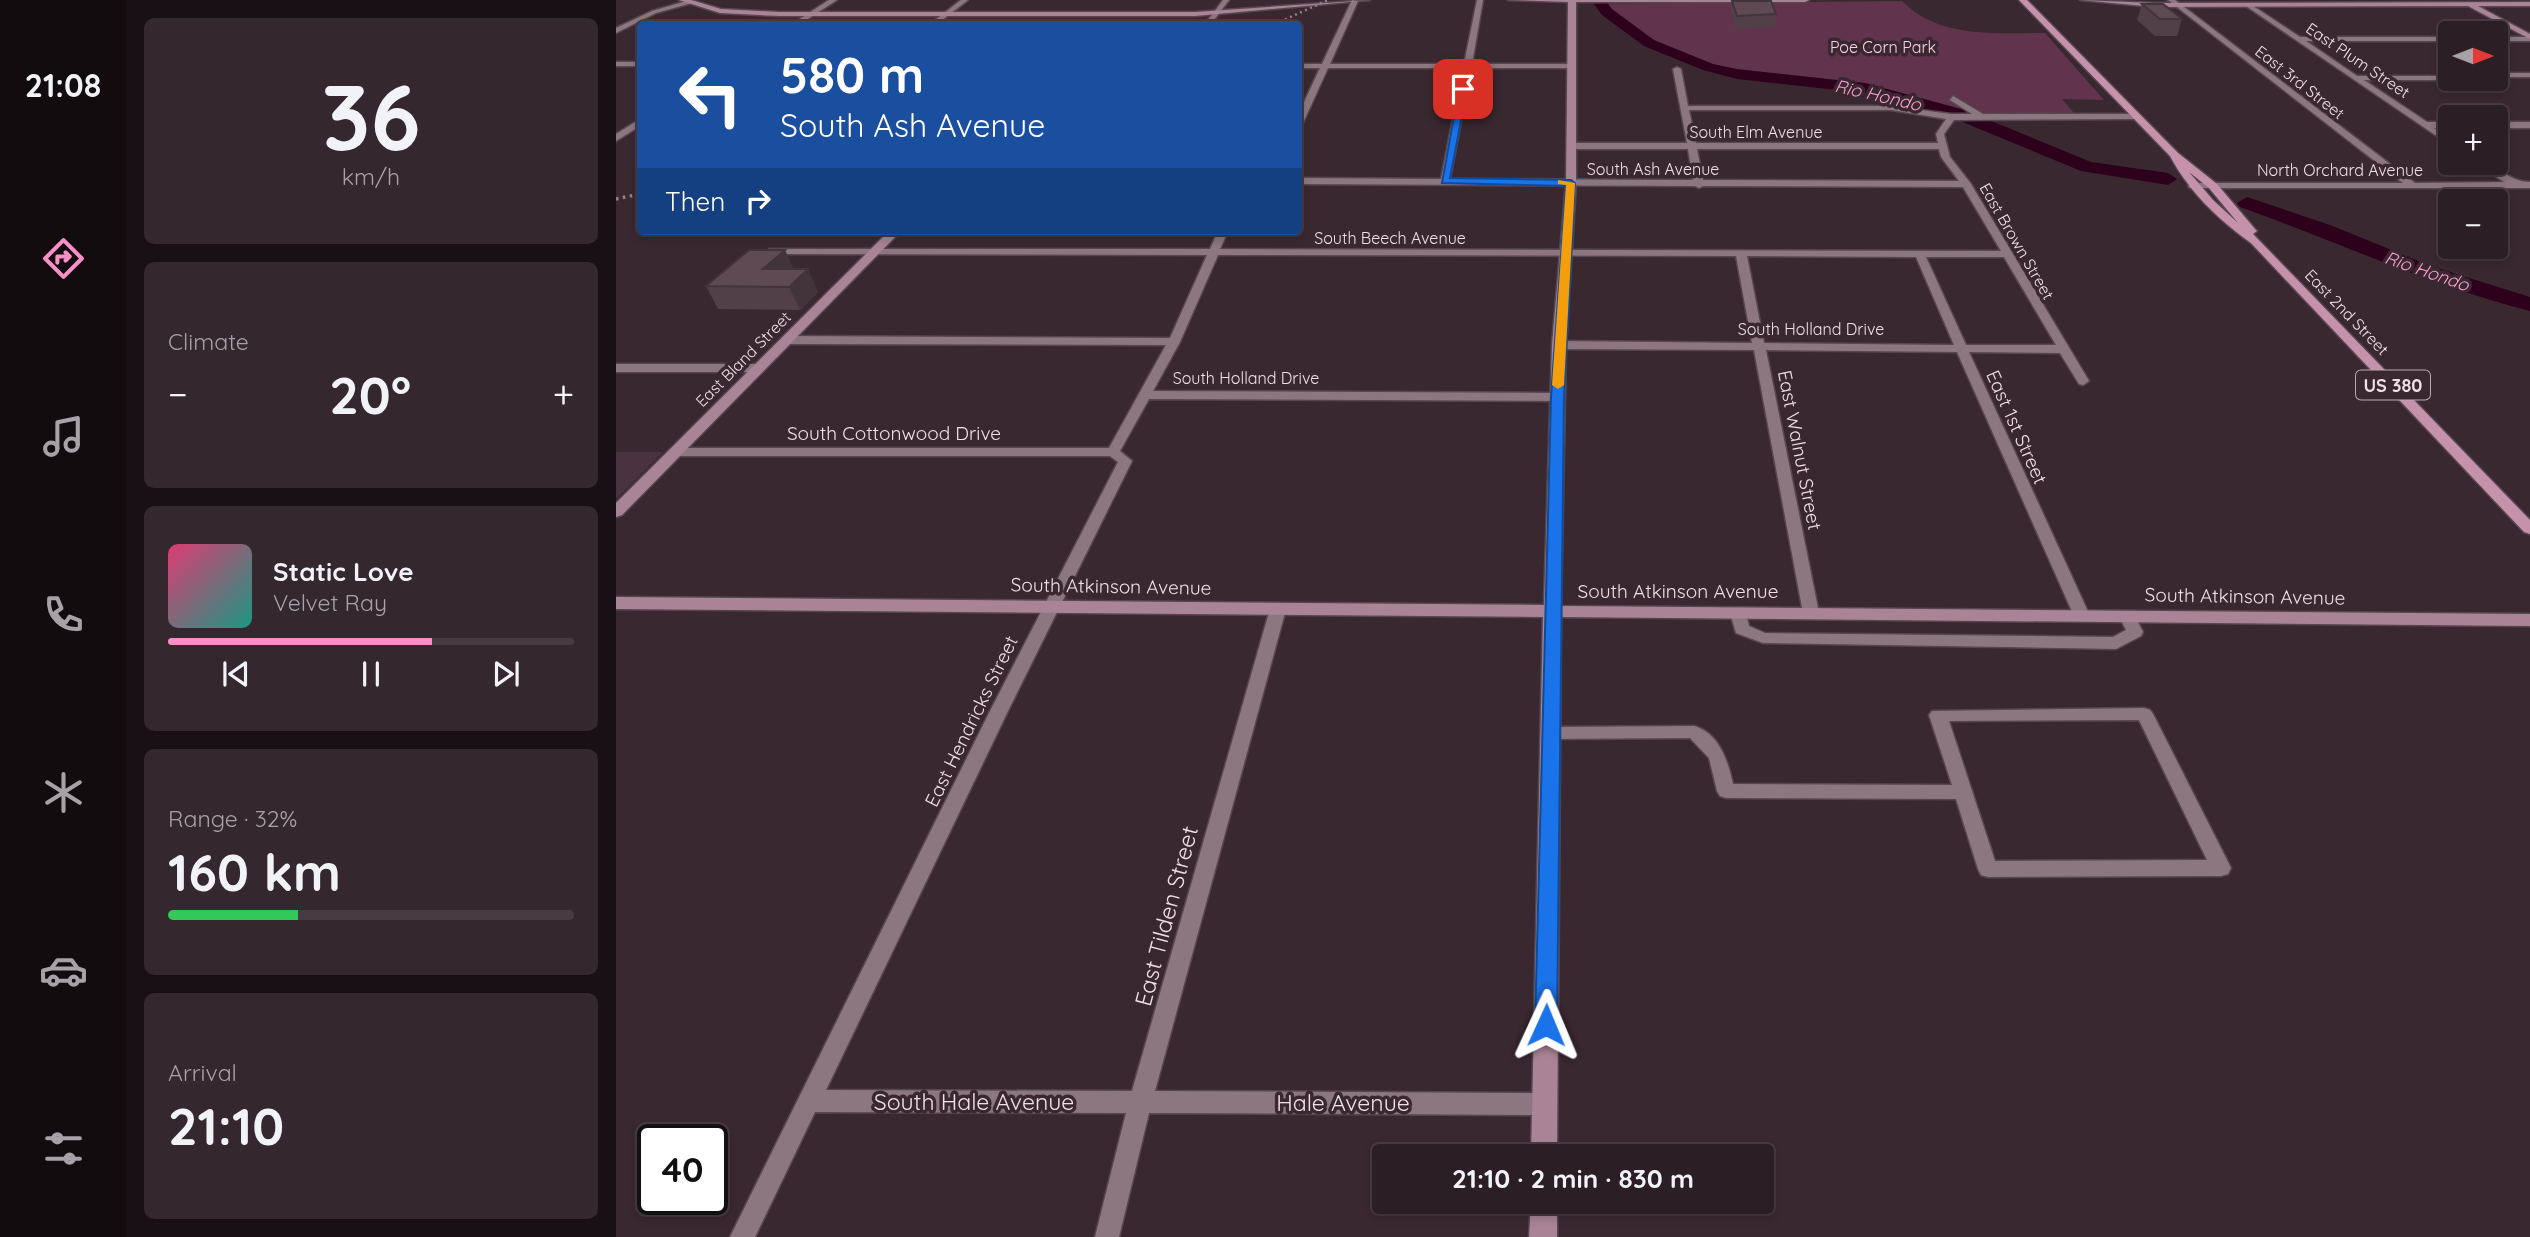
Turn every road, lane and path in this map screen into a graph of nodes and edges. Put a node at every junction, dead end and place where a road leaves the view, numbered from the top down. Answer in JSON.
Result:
{"nodes":[{"id":1,"x":834,"y":0,"type":"edge"},
{"id":2,"x":965,"y":0,"type":"edge"},
{"id":3,"x":1226,"y":0,"type":"edge"},
{"id":4,"x":1366,"y":0,"type":"edge"},
{"id":5,"x":1480,"y":0,"type":"edge"},
{"id":6,"x":1512,"y":0,"type":"edge"},
{"id":7,"x":1751,"y":0,"type":"edge"},
{"id":8,"x":1805,"y":0,"type":"edge"},
{"id":9,"x":2023,"y":0,"type":"edge"},
{"id":10,"x":2084,"y":0,"type":"edge"},
{"id":11,"x":690,"y":1,"type":"edge"},
{"id":12,"x":1355,"y":1,"type":"edge"},
{"id":13,"x":1572,"y":1,"type":"edge"},
{"id":14,"x":1588,"y":1,"type":"edge"},
{"id":15,"x":1607,"y":1,"type":"edge"},
{"id":16,"x":2174,"y":2,"type":"edge"},
{"id":17,"x":2311,"y":2,"type":"edge"},
{"id":18,"x":2463,"y":2,"type":"edge"},
{"id":19,"x":2530,"y":4,"type":"edge"},
{"id":20,"x":2248,"y":5,"type":"junction"},
{"id":21,"x":1088,"y":7,"type":"dead end"},
{"id":22,"x":1216,"y":13,"type":"junction"},
{"id":23,"x":812,"y":14,"type":"junction"},
{"id":24,"x":946,"y":14,"type":"junction"},
{"id":25,"x":1080,"y":14,"type":"junction"},
{"id":26,"x":801,"y":21,"type":"edge"},
{"id":27,"x":937,"y":21,"type":"edge"},
{"id":28,"x":1073,"y":21,"type":"edge"},
{"id":29,"x":1210,"y":21,"type":"edge"},
{"id":30,"x":616,"y":31,"type":"edge"},
{"id":31,"x":2530,"y":38,"type":"edge"},
{"id":32,"x":2300,"y":39,"type":"junction"},
{"id":33,"x":2438,"y":39,"type":"edge"},
{"id":34,"x":2508,"y":39,"type":"edge"},
{"id":35,"x":616,"y":64,"type":"edge"},
{"id":36,"x":637,"y":64,"type":"edge"},
{"id":37,"x":1302,"y":66,"type":"edge"},
{"id":38,"x":1326,"y":66,"type":"junction"},
{"id":39,"x":1467,"y":66,"type":"junction"},
{"id":40,"x":1572,"y":66,"type":"junction"},
{"id":41,"x":1677,"y":69,"type":"dead end"},
{"id":42,"x":2508,"y":75,"type":"edge"},
{"id":43,"x":2530,"y":75,"type":"edge"},
{"id":44,"x":2357,"y":78,"type":"junction"},
{"id":45,"x":2438,"y":78,"type":"edge"},
{"id":46,"x":1953,"y":98,"type":"dead end"},
{"id":47,"x":1685,"y":108,"type":"junction"},
{"id":48,"x":1975,"y":115,"type":"junction"},
{"id":49,"x":1953,"y":116,"type":"junction"},
{"id":50,"x":2136,"y":116,"type":"junction"},
{"id":51,"x":1302,"y":117,"type":"edge"},
{"id":52,"x":637,"y":124,"type":"edge"},
{"id":53,"x":616,"y":125,"type":"edge"},
{"id":54,"x":2425,"y":125,"type":"junction"},
{"id":55,"x":2438,"y":125,"type":"edge"},
{"id":56,"x":2508,"y":125,"type":"edge"},
{"id":57,"x":2530,"y":125,"type":"edge"},
{"id":58,"x":637,"y":126,"type":"edge"},
{"id":59,"x":2438,"y":134,"type":"edge"},
{"id":60,"x":616,"y":138,"type":"edge"},
{"id":61,"x":1571,"y":146,"type":"junction"},
{"id":62,"x":1690,"y":146,"type":"junction"},
{"id":63,"x":1941,"y":146,"type":"junction"},
{"id":64,"x":2174,"y":155,"type":"junction"},
{"id":65,"x":2499,"y":175,"type":"edge"},
{"id":66,"x":1302,"y":181,"type":"edge"},
{"id":67,"x":1445,"y":181,"type":"junction"},
{"id":68,"x":1571,"y":183,"type":"junction"},
{"id":69,"x":1966,"y":184,"type":"junction"},
{"id":70,"x":1699,"y":185,"type":"junction"},
{"id":71,"x":2514,"y":185,"type":"junction"},
{"id":72,"x":2530,"y":185,"type":"edge"},
{"id":73,"x":2193,"y":186,"type":"junction"},
{"id":74,"x":2213,"y":186,"type":"junction"},
{"id":75,"x":2412,"y":186,"type":"junction"},
{"id":76,"x":2530,"y":196,"type":"edge"},
{"id":77,"x":891,"y":235,"type":"edge"},
{"id":78,"x":1221,"y":235,"type":"edge"},
{"id":79,"x":2255,"y":241,"type":"junction"},
{"id":80,"x":773,"y":251,"type":"edge"},
{"id":81,"x":874,"y":252,"type":"junction"},
{"id":82,"x":1210,"y":253,"type":"junction"},
{"id":83,"x":1919,"y":253,"type":"junction"},
{"id":84,"x":1566,"y":254,"type":"junction"},
{"id":85,"x":1741,"y":254,"type":"junction"},
{"id":86,"x":2006,"y":254,"type":"junction"},
{"id":87,"x":786,"y":340,"type":"junction"},
{"id":88,"x":1174,"y":342,"type":"junction"},
{"id":89,"x":1559,"y":345,"type":"junction"},
{"id":90,"x":1760,"y":346,"type":"junction"},
{"id":91,"x":1961,"y":348,"type":"junction"},
{"id":92,"x":2063,"y":349,"type":"junction"},
{"id":93,"x":759,"y":368,"type":"junction"},
{"id":94,"x":616,"y":369,"type":"edge"},
{"id":95,"x":2083,"y":381,"type":"dead end"},
{"id":96,"x":1143,"y":395,"type":"junction"},
{"id":97,"x":1558,"y":397,"type":"junction"},
{"id":98,"x":675,"y":452,"type":"junction"},
{"id":99,"x":1113,"y":452,"type":"junction"},
{"id":100,"x":616,"y":512,"type":"edge"},
{"id":101,"x":2530,"y":529,"type":"edge"},
{"id":102,"x":616,"y":603,"type":"edge"},
{"id":103,"x":1051,"y":606,"type":"junction"},
{"id":104,"x":1278,"y":609,"type":"junction"},
{"id":105,"x":1552,"y":611,"type":"junction"},
{"id":106,"x":1738,"y":613,"type":"junction"},
{"id":107,"x":1811,"y":613,"type":"junction"},
{"id":108,"x":2082,"y":616,"type":"junction"},
{"id":109,"x":2127,"y":616,"type":"junction"},
{"id":110,"x":2530,"y":620,"type":"edge"},
{"id":111,"x":1550,"y":733,"type":"junction"},
{"id":112,"x":1963,"y":792,"type":"junction"},
{"id":113,"x":808,"y":1101,"type":"junction"},
{"id":114,"x":1141,"y":1101,"type":"junction"},
{"id":115,"x":1545,"y":1104,"type":"junction"},
{"id":116,"x":1544,"y":1144,"type":"edge"},
{"id":117,"x":1544,"y":1214,"type":"edge"},
{"id":118,"x":742,"y":1237,"type":"edge"},
{"id":119,"x":1107,"y":1237,"type":"edge"},
{"id":120,"x":1543,"y":1237,"type":"edge"}],
"edges":[{"from":1,"to":23,"type":"street"},
{"from":2,"to":24,"type":"street"},
{"from":3,"to":22,"type":"street"},
{"from":4,"to":12,"type":"street"},
{"from":5,"to":39,"type":"street"},
{"from":6,"to":13,"type":"street"},
{"from":7,"to":8,"type":"street"},
{"from":7,"to":15,"type":"street"},
{"from":9,"to":50,"type":"main road","name":"East 2nd Street","number":"US 380"},
{"from":10,"to":16,"type":"street"},
{"from":11,"to":23,"type":"street"},
{"from":11,"to":30,"type":"street"},
{"from":12,"to":22,"type":"street"},
{"from":12,"to":38,"type":"street"},
{"from":13,"to":14,"type":"street"},
{"from":13,"to":40,"type":"street"},
{"from":14,"to":15,"type":"street"},
{"from":16,"to":20,"type":"street"},
{"from":16,"to":75,"type":"street","name":"East 3rd Street"},
{"from":17,"to":18,"type":"street"},
{"from":17,"to":20,"type":"street"},
{"from":18,"to":19,"type":"street"},
{"from":18,"to":31,"type":"street"},
{"from":20,"to":32,"type":"street","name":"East Plum Street"},
{"from":21,"to":25,"type":"street"},
{"from":22,"to":25,"type":"street"},
{"from":22,"to":29,"type":"street"},
{"from":23,"to":24,"type":"street"},
{"from":23,"to":26,"type":"street"},
{"from":24,"to":25,"type":"street"},
{"from":24,"to":27,"type":"street"},
{"from":25,"to":28,"type":"street"},
{"from":31,"to":34,"type":"street"},
{"from":32,"to":33,"type":"street"},
{"from":32,"to":44,"type":"street","name":"East Plum Street"},
{"from":35,"to":36,"type":"street"},
{"from":37,"to":38,"type":"street"},
{"from":38,"to":39,"type":"street"},
{"from":38,"to":51,"type":"street"},
{"from":39,"to":40,"type":"street"},
{"from":39,"to":67,"type":"street"},
{"from":40,"to":61,"type":"street"},
{"from":41,"to":47,"type":"street"},
{"from":42,"to":43,"type":"street"},
{"from":44,"to":45,"type":"street"},
{"from":44,"to":54,"type":"street","name":"East Plum Street"},
{"from":46,"to":48,"type":"street"},
{"from":47,"to":49,"type":"street"},
{"from":47,"to":62,"type":"street"},
{"from":48,"to":49,"type":"street"},
{"from":48,"to":50,"type":"street"},
{"from":49,"to":63,"type":"street"},
{"from":50,"to":64,"type":"main road","name":"East 2nd Street","number":"US 380"},
{"from":52,"to":53,"type":"street"},
{"from":54,"to":55,"type":"street"},
{"from":54,"to":59,"type":"street","name":"East Plum Street"},
{"from":56,"to":57,"type":"street"},
{"from":58,"to":60,"type":"street"},
{"from":61,"to":62,"type":"street","name":"South Elm Avenue"},
{"from":61,"to":68,"type":"street"},
{"from":62,"to":63,"type":"street","name":"South Elm Avenue"},
{"from":62,"to":70,"type":"street"},
{"from":63,"to":69,"type":"street","name":"East Brown Street"},
{"from":64,"to":73,"type":"main road","name":"East 2nd Street","number":"US 380"},
{"from":64,"to":74,"type":"main road","name":"East 2nd Street","number":"US 380"},
{"from":65,"to":71,"type":"street"},
{"from":66,"to":67,"type":"street","name":"South Ash Avenue"},
{"from":67,"to":68,"type":"street","name":"South Ash Avenue"},
{"from":68,"to":70,"type":"street","name":"South Ash Avenue"},
{"from":68,"to":84,"type":"street"},
{"from":69,"to":70,"type":"street","name":"South Ash Avenue"},
{"from":69,"to":86,"type":"street","name":"East Brown Street"},
{"from":71,"to":72,"type":"street","name":"North Orchard Avenue"},
{"from":71,"to":75,"type":"street","name":"North Orchard Avenue"},
{"from":71,"to":76,"type":"street"},
{"from":73,"to":74,"type":"street","name":"North Orchard Avenue"},
{"from":73,"to":79,"type":"main road","name":"East 2nd Street","number":"US 380"},
{"from":74,"to":75,"type":"street","name":"North Orchard Avenue"},
{"from":74,"to":79,"type":"main road","name":"East 2nd Street","number":"US 380"},
{"from":77,"to":81,"type":"street","name":"East Bland Street"},
{"from":78,"to":82,"type":"street"},
{"from":79,"to":101,"type":"main road","name":"East 2nd Street","number":"US 380"},
{"from":80,"to":81,"type":"street","name":"South Beech Avenue"},
{"from":81,"to":82,"type":"street","name":"South Beech Avenue"},
{"from":81,"to":87,"type":"street","name":"East Bland Street"},
{"from":82,"to":84,"type":"street","name":"South Beech Avenue"},
{"from":82,"to":88,"type":"street"},
{"from":83,"to":85,"type":"street","name":"South Beech Avenue"},
{"from":83,"to":86,"type":"street","name":"South Beech Avenue"},
{"from":83,"to":91,"type":"street","name":"East 1st Street"},
{"from":84,"to":85,"type":"street","name":"South Beech Avenue"},
{"from":84,"to":89,"type":"street"},
{"from":85,"to":90,"type":"street","name":"East Walnut Street"},
{"from":86,"to":92,"type":"street","name":"East Brown Street"},
{"from":87,"to":88,"type":"street","name":"South Holland Drive"},
{"from":87,"to":93,"type":"street","name":"East Bland Street"},
{"from":88,"to":96,"type":"street"},
{"from":89,"to":90,"type":"street","name":"South Holland Drive"},
{"from":89,"to":97,"type":"street"},
{"from":90,"to":91,"type":"street","name":"South Holland Drive"},
{"from":90,"to":107,"type":"street","name":"East Walnut Street"},
{"from":91,"to":92,"type":"street","name":"South Holland Drive"},
{"from":91,"to":108,"type":"street","name":"East 1st Street"},
{"from":92,"to":95,"type":"street","name":"East Brown Street"},
{"from":93,"to":94,"type":"street"},
{"from":93,"to":98,"type":"street","name":"East Bland Street"},
{"from":96,"to":97,"type":"street","name":"South Holland Drive"},
{"from":96,"to":99,"type":"street"},
{"from":97,"to":105,"type":"street"},
{"from":98,"to":99,"type":"street","name":"South Cottonwood Drive"},
{"from":98,"to":100,"type":"street","name":"East Bland Street"},
{"from":99,"to":103,"type":"street","name":"East Hendricks Street"},
{"from":102,"to":103,"type":"street","name":"South Atkinson Avenue"},
{"from":103,"to":104,"type":"street","name":"South Atkinson Avenue"},
{"from":103,"to":113,"type":"street","name":"East Hendricks Street"},
{"from":104,"to":105,"type":"street","name":"South Atkinson Avenue"},
{"from":104,"to":114,"type":"street","name":"East Tilden Street"},
{"from":105,"to":106,"type":"street","name":"South Atkinson Avenue"},
{"from":105,"to":111,"type":"street"},
{"from":106,"to":107,"type":"street","name":"South Atkinson Avenue"},
{"from":106,"to":109,"type":"street"},
{"from":107,"to":108,"type":"street","name":"South Atkinson Avenue"},
{"from":108,"to":109,"type":"street","name":"South Atkinson Avenue"},
{"from":109,"to":110,"type":"street","name":"South Atkinson Avenue"},
{"from":111,"to":112,"type":"street"},
{"from":111,"to":115,"type":"street"},
{"from":112,"to":112,"type":"street"},
{"from":113,"to":114,"type":"street","name":"South Hale Avenue"},
{"from":113,"to":118,"type":"street","name":"East Hendricks Street"},
{"from":114,"to":115,"type":"street","name":"Hale Avenue"},
{"from":114,"to":119,"type":"street","name":"East Tilden Street"},
{"from":115,"to":116,"type":"street"},
{"from":117,"to":120,"type":"street"}]}
